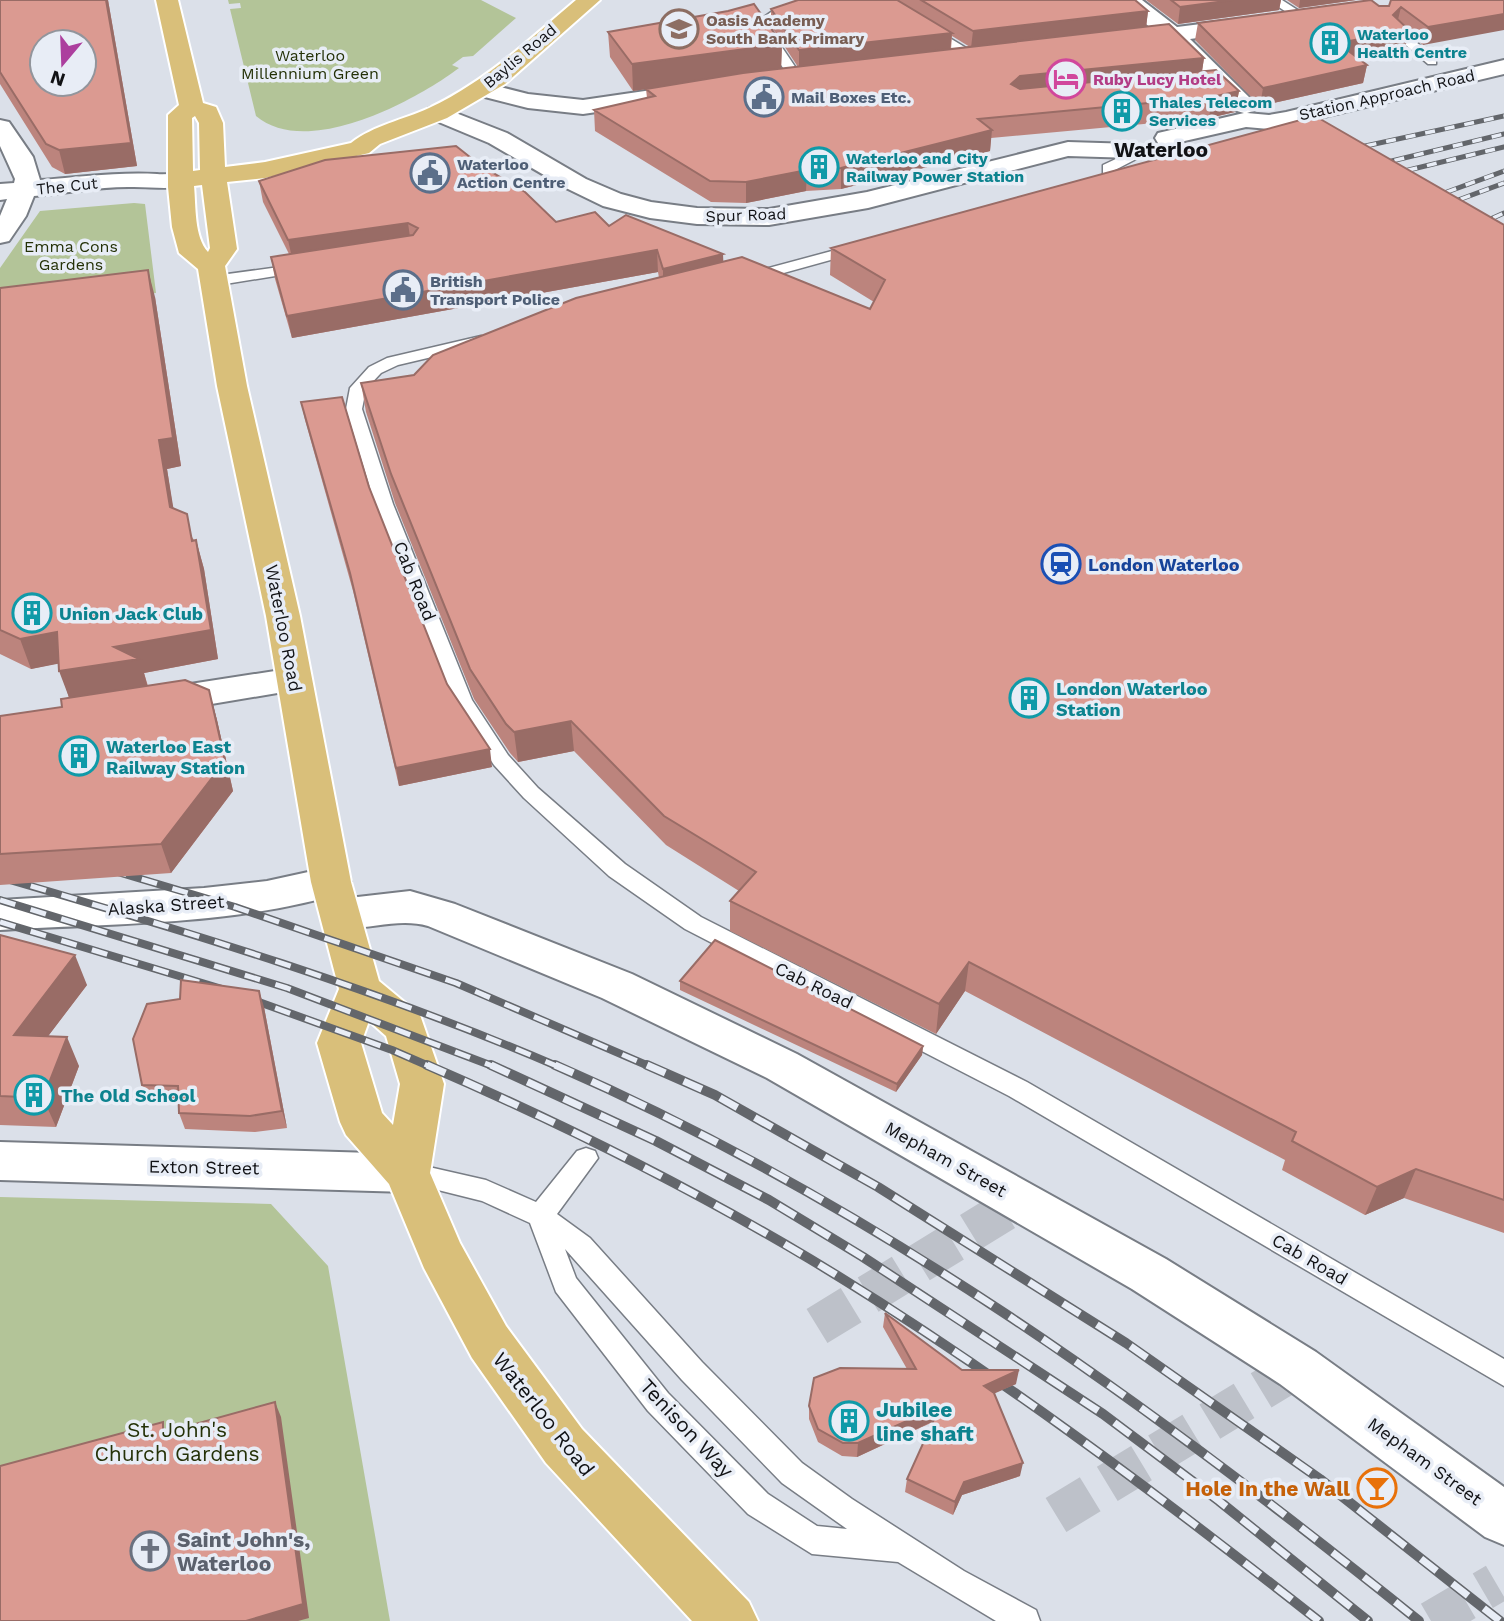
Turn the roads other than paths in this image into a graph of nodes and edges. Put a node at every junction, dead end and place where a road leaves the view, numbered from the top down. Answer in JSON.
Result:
{"nodes":[{"id":1,"x":167,"y":0,"type":"edge"},
{"id":2,"x":589,"y":0,"type":"edge"},
{"id":3,"x":820,"y":0,"type":"edge"},
{"id":4,"x":879,"y":0,"type":"edge"},
{"id":5,"x":1128,"y":0,"type":"edge"},
{"id":6,"x":1274,"y":0,"type":"edge"},
{"id":7,"x":1330,"y":14,"type":"edge"},
{"id":8,"x":1304,"y":18,"type":"junction"},
{"id":9,"x":1397,"y":31,"type":"edge"},
{"id":10,"x":1172,"y":34,"type":"junction"},
{"id":11,"x":1106,"y":42,"type":"edge"},
{"id":12,"x":1001,"y":54,"type":"edge"},
{"id":13,"x":975,"y":57,"type":"junction"},
{"id":14,"x":1432,"y":61,"type":"dead end"},
{"id":15,"x":934,"y":62,"type":"edge"},
{"id":16,"x":1504,"y":67,"type":"edge"},
{"id":17,"x":824,"y":74,"type":"edge"},
{"id":18,"x":796,"y":77,"type":"junction"},
{"id":19,"x":770,"y":80,"type":"edge"},
{"id":20,"x":715,"y":87,"type":"edge"},
{"id":21,"x":481,"y":89,"type":"junction"},
{"id":22,"x":192,"y":107,"type":"junction"},
{"id":23,"x":1246,"y":108,"type":"dead end"},
{"id":24,"x":438,"y":113,"type":"junction"},
{"id":25,"x":1269,"y":122,"type":"junction"},
{"id":26,"x":0,"y":127,"type":"edge"},
{"id":27,"x":1167,"y":138,"type":"junction"},
{"id":28,"x":1075,"y":150,"type":"junction"},
{"id":29,"x":1138,"y":157,"type":"junction"},
{"id":30,"x":213,"y":168,"type":"junction"},
{"id":31,"x":180,"y":172,"type":"junction"},
{"id":32,"x":1105,"y":176,"type":"junction"},
{"id":33,"x":12,"y":191,"type":"edge"},
{"id":34,"x":0,"y":236,"type":"edge"},
{"id":35,"x":876,"y":243,"type":"edge"},
{"id":36,"x":319,"y":265,"type":"edge"},
{"id":37,"x":212,"y":274,"type":"junction"},
{"id":38,"x":731,"y":282,"type":"edge"},
{"id":39,"x":492,"y":339,"type":"edge"},
{"id":40,"x":294,"y":680,"type":"junction"},
{"id":41,"x":123,"y":707,"type":"edge"},
{"id":42,"x":336,"y":898,"type":"junction"},
{"id":43,"x":0,"y":915,"type":"edge"},
{"id":44,"x":360,"y":989,"type":"junction"},
{"id":45,"x":586,"y":1158,"type":"dead end"},
{"id":46,"x":0,"y":1161,"type":"edge"},
{"id":47,"x":407,"y":1172,"type":"junction"},
{"id":48,"x":540,"y":1216,"type":"junction"},
{"id":49,"x":1504,"y":1373,"type":"edge"},
{"id":50,"x":1504,"y":1519,"type":"edge"},
{"id":51,"x":904,"y":1548,"type":"junction"},
{"id":52,"x":730,"y":1621,"type":"edge"},
{"id":53,"x":1025,"y":1621,"type":"edge"}],
"edges":[{"from":1,"to":22,"type":"main road"},
{"from":2,"to":21,"type":"main road","name":"Baylis Road"},
{"from":3,"to":18,"type":"lane"},
{"from":4,"to":13,"type":"lane"},
{"from":5,"to":10,"type":"street"},
{"from":6,"to":8,"type":"lane"},
{"from":7,"to":8,"type":"street"},
{"from":8,"to":10,"type":"street"},
{"from":9,"to":14,"type":"lane"},
{"from":10,"to":11,"type":"street"},
{"from":10,"to":23,"type":"street"},
{"from":12,"to":13,"type":"street"},
{"from":13,"to":15,"type":"street"},
{"from":16,"to":25,"type":"street","name":"Station Approach Road"},
{"from":17,"to":18,"type":"street"},
{"from":18,"to":19,"type":"street"},
{"from":20,"to":21,"type":"street"},
{"from":21,"to":24,"type":"main road","name":"Baylis Road"},
{"from":22,"to":30,"type":"main road"},
{"from":22,"to":31,"type":"main road"},
{"from":24,"to":28,"type":"street","name":"Spur Road"},
{"from":24,"to":30,"type":"main road","name":"Baylis Road"},
{"from":25,"to":27,"type":"street","name":"Station Approach Road"},
{"from":25,"to":27,"type":"street","name":"Station Approach Road"},
{"from":26,"to":33,"type":"street"},
{"from":27,"to":29,"type":"street","name":"Station Approach Road"},
{"from":28,"to":29,"type":"street","name":"Spur Road"},
{"from":28,"to":32,"type":"lane"},
{"from":29,"to":32,"type":"lane","name":"Station Approach Road"},
{"from":29,"to":32,"type":"lane","name":"Station Approach Road"},
{"from":30,"to":31,"type":"main road","name":"The Cut"},
{"from":30,"to":37,"type":"main road"},
{"from":31,"to":33,"type":"street","name":"The Cut"},
{"from":31,"to":37,"type":"main road"},
{"from":33,"to":34,"type":"street"},
{"from":35,"to":38,"type":"lane"},
{"from":36,"to":37,"type":"lane"},
{"from":37,"to":40,"type":"main road","name":"Waterloo Road"},
{"from":39,"to":49,"type":"lane","name":"Cab Road"},
{"from":40,"to":41,"type":"street"},
{"from":40,"to":42,"type":"main road","name":"Waterloo Road"},
{"from":42,"to":43,"type":"street","name":"Alaska Street"},
{"from":42,"to":44,"type":"main road","name":"Waterloo Road"},
{"from":42,"to":50,"type":"street","name":"Mepham Street"},
{"from":44,"to":47,"type":"main road","name":"Waterloo Road"},
{"from":44,"to":47,"type":"main road"},
{"from":45,"to":48,"type":"lane"},
{"from":46,"to":47,"type":"street","name":"Exton Street"},
{"from":47,"to":48,"type":"lane","name":"Tenison Way"},
{"from":47,"to":52,"type":"main road","name":"Waterloo Road"},
{"from":48,"to":51,"type":"lane","name":"Tenison Way"},
{"from":48,"to":51,"type":"lane","name":"Tenison Way"},
{"from":51,"to":53,"type":"lane","name":"Tenison Way"}]}
